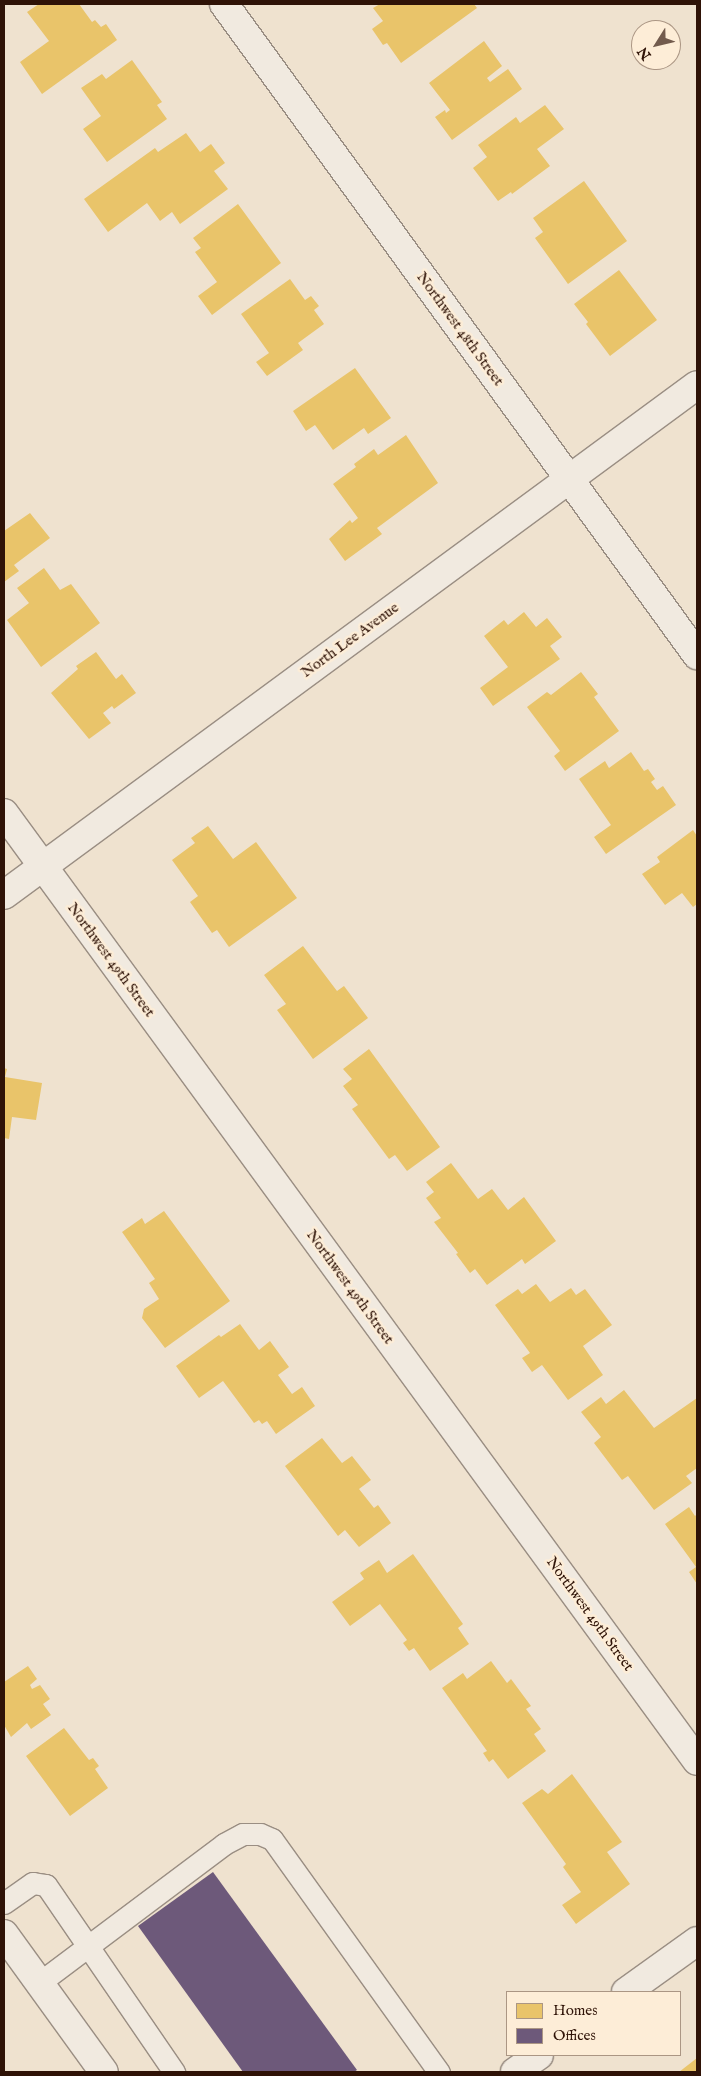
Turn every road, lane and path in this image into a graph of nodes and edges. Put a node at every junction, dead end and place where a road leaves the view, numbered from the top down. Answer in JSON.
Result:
{"nodes":[{"id":1,"x":224,"y":4,"type":"edge"},
{"id":2,"x":697,"y":385,"type":"edge"},
{"id":3,"x":568,"y":478,"type":"junction"},
{"id":4,"x":697,"y":655,"type":"edge"},
{"id":5,"x":4,"y":813,"type":"edge"},
{"id":6,"x":43,"y":867,"type":"junction"},
{"id":7,"x":4,"y":895,"type":"edge"},
{"id":8,"x":697,"y":1761,"type":"edge"},
{"id":9,"x":4,"y":1903,"type":"edge"},
{"id":10,"x":4,"y":1934,"type":"edge"},
{"id":11,"x":697,"y":1941,"type":"edge"},
{"id":12,"x":88,"y":1946,"type":"junction"},
{"id":13,"x":39,"y":1983,"type":"junction"},
{"id":14,"x":627,"y":1991,"type":"edge"},
{"id":15,"x":538,"y":2056,"type":"edge"},
{"id":16,"x":104,"y":2072,"type":"edge"},
{"id":17,"x":174,"y":2072,"type":"edge"},
{"id":18,"x":439,"y":2072,"type":"edge"},
{"id":19,"x":515,"y":2072,"type":"edge"}],
"edges":[{"from":1,"to":3,"type":"street","name":"Northwest 48th Street"},
{"from":2,"to":3,"type":"street","name":"North Lee Avenue"},
{"from":3,"to":4,"type":"street","name":"Northwest 48th Street"},
{"from":3,"to":6,"type":"street","name":"North Lee Avenue"},
{"from":5,"to":6,"type":"street","name":"Northwest 49th Street"},
{"from":6,"to":7,"type":"street","name":"North Lee Avenue"},
{"from":6,"to":8,"type":"street","name":"Northwest 49th Street"},
{"from":9,"to":12,"type":"lane"},
{"from":10,"to":13,"type":"street"},
{"from":11,"to":14,"type":"street"},
{"from":12,"to":13,"type":"lane"},
{"from":12,"to":17,"type":"lane"},
{"from":12,"to":18,"type":"lane"},
{"from":13,"to":16,"type":"street"},
{"from":15,"to":19,"type":"street"}]}
